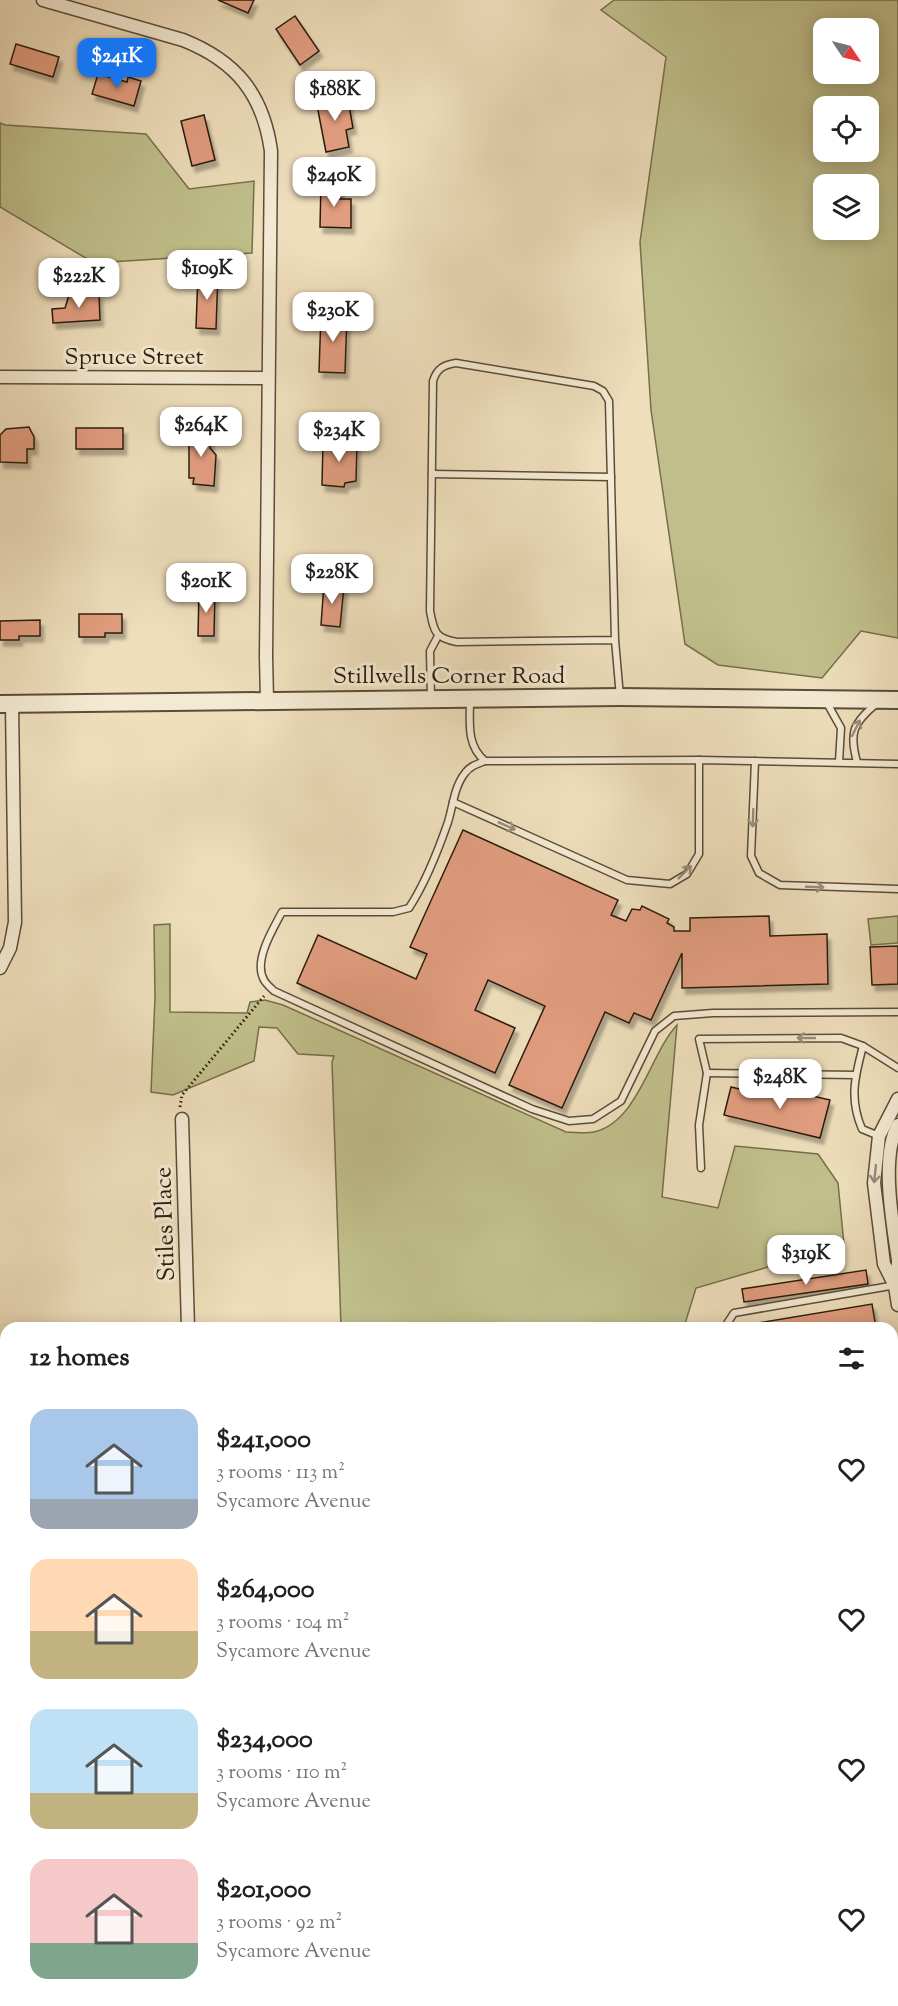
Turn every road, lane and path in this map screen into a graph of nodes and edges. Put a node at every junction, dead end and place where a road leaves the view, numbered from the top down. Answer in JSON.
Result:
{"nodes":[{"id":1,"x":42,"y":0,"type":"edge"},
{"id":2,"x":0,"y":377,"type":"edge"},
{"id":3,"x":268,"y":378,"type":"junction"},
{"id":4,"x":432,"y":474,"type":"junction"},
{"id":5,"x":611,"y":477,"type":"junction"},
{"id":6,"x":438,"y":636,"type":"junction"},
{"id":7,"x":615,"y":640,"type":"junction"},
{"id":8,"x":620,"y":697,"type":"junction"},
{"id":9,"x":431,"y":699,"type":"junction"},
{"id":10,"x":470,"y":699,"type":"junction"},
{"id":11,"x":267,"y":700,"type":"junction"},
{"id":12,"x":826,"y":700,"type":"junction"},
{"id":13,"x":898,"y":700,"type":"edge"},
{"id":14,"x":880,"y":701,"type":"junction"},
{"id":15,"x":6,"y":704,"type":"edge"},
{"id":16,"x":699,"y":760,"type":"junction"},
{"id":17,"x":485,"y":761,"type":"junction"},
{"id":18,"x":755,"y":761,"type":"junction"},
{"id":19,"x":839,"y":762,"type":"junction"},
{"id":20,"x":857,"y":762,"type":"junction"},
{"id":21,"x":898,"y":764,"type":"edge"},
{"id":22,"x":453,"y":801,"type":"junction"},
{"id":23,"x":898,"y":889,"type":"edge"},
{"id":24,"x":0,"y":968,"type":"edge"},
{"id":25,"x":270,"y":988,"type":"junction"},
{"id":26,"x":898,"y":1012,"type":"edge"},
{"id":27,"x":863,"y":1046,"type":"junction"},
{"id":28,"x":898,"y":1068,"type":"edge"},
{"id":29,"x":707,"y":1073,"type":"junction"},
{"id":30,"x":855,"y":1074,"type":"junction"},
{"id":31,"x":898,"y":1099,"type":"edge"},
{"id":32,"x":182,"y":1119,"type":"joint"},
{"id":33,"x":898,"y":1125,"type":"edge"},
{"id":34,"x":879,"y":1136,"type":"junction"},
{"id":35,"x":701,"y":1168,"type":"dead end"},
{"id":36,"x":898,"y":1262,"type":"edge"},
{"id":37,"x":896,"y":1285,"type":"edge"},
{"id":38,"x":898,"y":1305,"type":"edge"},
{"id":39,"x":188,"y":1322,"type":"edge"},
{"id":40,"x":728,"y":1322,"type":"edge"}],
"edges":[{"from":1,"to":3,"type":"street"},
{"from":2,"to":3,"type":"street","name":"Spruce Street"},
{"from":3,"to":11,"type":"street"},
{"from":4,"to":5,"type":"lane"},
{"from":4,"to":5,"type":"lane"},
{"from":4,"to":6,"type":"lane"},
{"from":5,"to":7,"type":"lane"},
{"from":6,"to":7,"type":"lane"},
{"from":6,"to":9,"type":"lane"},
{"from":7,"to":8,"type":"lane"},
{"from":8,"to":10,"type":"street","name":"Stillwells Corner Road"},
{"from":8,"to":12,"type":"street","name":"Stillwells Corner Road"},
{"from":9,"to":10,"type":"street","name":"Stillwells Corner Road"},
{"from":9,"to":11,"type":"street","name":"Stillwells Corner Road"},
{"from":10,"to":17,"type":"lane"},
{"from":11,"to":15,"type":"street","name":"Stillwells Corner Road"},
{"from":12,"to":14,"type":"street","name":"Stillwells Corner Road"},
{"from":12,"to":19,"type":"lane"},
{"from":13,"to":14,"type":"street","name":"Stillwells Corner Road"},
{"from":20,"to":14,"type":"lane","one_way":true},
{"from":15,"to":24,"type":"street"},
{"from":16,"to":17,"type":"lane"},
{"from":16,"to":18,"type":"lane"},
{"from":22,"to":16,"type":"lane","one_way":true},
{"from":17,"to":22,"type":"lane"},
{"from":18,"to":19,"type":"lane"},
{"from":18,"to":23,"type":"lane","one_way":true},
{"from":19,"to":20,"type":"lane"},
{"from":20,"to":21,"type":"lane"},
{"from":22,"to":25,"type":"lane"},
{"from":25,"to":26,"type":"lane"},
{"from":25,"to":32,"type":"path"},
{"from":27,"to":28,"type":"lane"},
{"from":27,"to":29,"type":"lane","one_way":true},
{"from":27,"to":30,"type":"lane"},
{"from":29,"to":30,"type":"lane"},
{"from":29,"to":35,"type":"lane"},
{"from":30,"to":34,"type":"lane"},
{"from":31,"to":34,"type":"street"},
{"from":32,"to":39,"type":"street","name":"Stiles Place"},
{"from":33,"to":36,"type":"street"},
{"from":34,"to":37,"type":"street","one_way":true},
{"from":36,"to":37,"type":"street"},
{"from":37,"to":38,"type":"street"},
{"from":37,"to":40,"type":"lane"}]}
